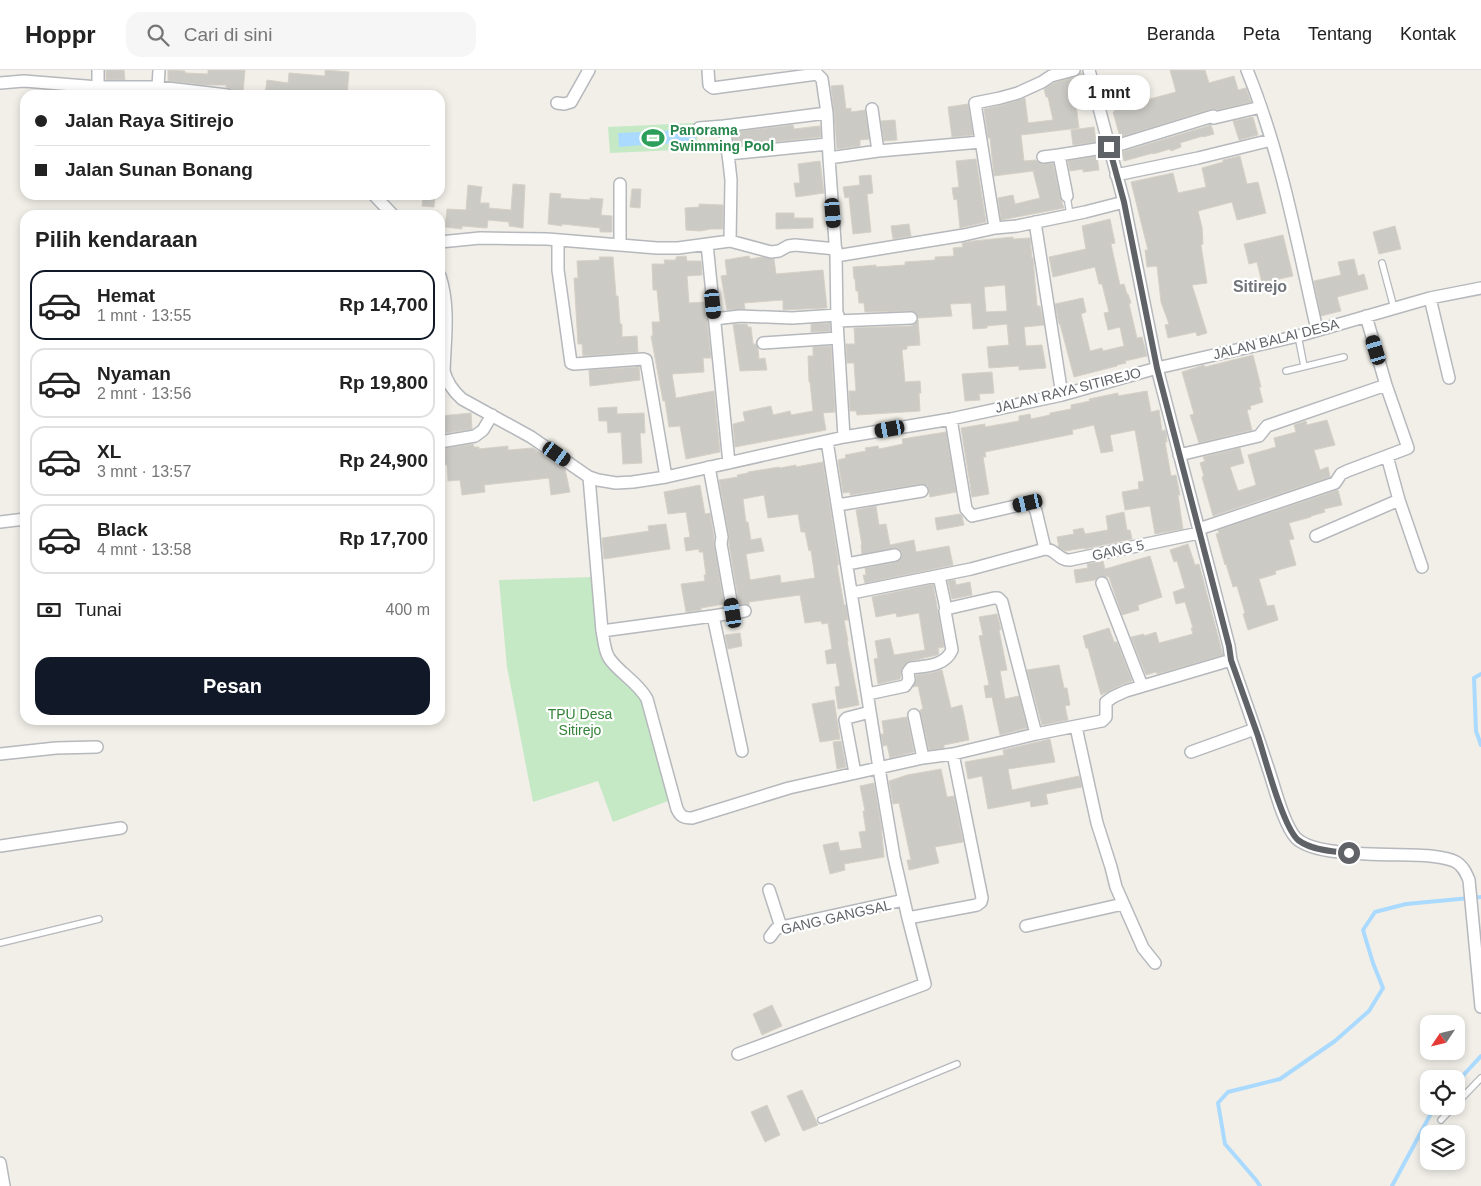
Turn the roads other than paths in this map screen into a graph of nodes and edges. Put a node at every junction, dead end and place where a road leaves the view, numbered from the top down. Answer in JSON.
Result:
{"nodes":[{"id":1,"x":98,"y":70,"type":"edge"},
{"id":2,"x":159,"y":70,"type":"edge"},
{"id":3,"x":589,"y":70,"type":"edge"},
{"id":4,"x":708,"y":70,"type":"edge"},
{"id":5,"x":1074,"y":70,"type":"edge"},
{"id":6,"x":1089,"y":70,"type":"edge"},
{"id":7,"x":1247,"y":70,"type":"edge"},
{"id":8,"x":784,"y":74,"type":"edge"},
{"id":9,"x":23,"y":76,"type":"edge"},
{"id":10,"x":0,"y":83,"type":"edge"},
{"id":11,"x":98,"y":87,"type":"junction"},
{"id":12,"x":158,"y":87,"type":"junction"},
{"id":13,"x":184,"y":90,"type":"edge"},
{"id":14,"x":557,"y":103,"type":"dead end"},
{"id":15,"x":1261,"y":107,"type":"junction"},
{"id":16,"x":872,"y":109,"type":"dead end"},
{"id":17,"x":827,"y":114,"type":"junction"},
{"id":18,"x":724,"y":126,"type":"junction"},
{"id":19,"x":699,"y":128,"type":"dead end"},
{"id":20,"x":1271,"y":140,"type":"junction"},
{"id":21,"x":981,"y":142,"type":"junction"},
{"id":22,"x":828,"y":144,"type":"junction"},
{"id":23,"x":1109,"y":148,"type":"junction"},
{"id":24,"x":878,"y":151,"type":"junction"},
{"id":25,"x":728,"y":154,"type":"junction"},
{"id":26,"x":1059,"y":155,"type":"junction"},
{"id":27,"x":1043,"y":157,"type":"dead end"},
{"id":28,"x":828,"y":158,"type":"junction"},
{"id":29,"x":1116,"y":175,"type":"junction"},
{"id":30,"x":620,"y":184,"type":"dead end"},
{"id":31,"x":1067,"y":196,"type":"joint"},
{"id":32,"x":379,"y":200,"type":"edge"},
{"id":33,"x":1124,"y":202,"type":"junction"},
{"id":34,"x":388,"y":210,"type":"edge"},
{"id":35,"x":1070,"y":215,"type":"junction"},
{"id":36,"x":1035,"y":222,"type":"junction"},
{"id":37,"x":994,"y":228,"type":"junction"},
{"id":38,"x":558,"y":240,"type":"junction"},
{"id":39,"x":730,"y":241,"type":"junction"},
{"id":40,"x":445,"y":242,"type":"edge"},
{"id":41,"x":620,"y":244,"type":"junction"},
{"id":42,"x":707,"y":244,"type":"junction"},
{"id":43,"x":836,"y":253,"type":"junction"},
{"id":44,"x":1382,"y":263,"type":"dead end"},
{"id":45,"x":1481,"y":288,"type":"edge"},
{"id":46,"x":445,"y":295,"type":"edge"},
{"id":47,"x":1430,"y":298,"type":"junction"},
{"id":48,"x":1394,"y":308,"type":"junction"},
{"id":49,"x":1366,"y":316,"type":"junction"},
{"id":50,"x":838,"y":318,"type":"junction"},
{"id":51,"x":911,"y":318,"type":"dead end"},
{"id":52,"x":714,"y":320,"type":"junction"},
{"id":53,"x":1317,"y":330,"type":"junction"},
{"id":54,"x":1298,"y":336,"type":"junction"},
{"id":55,"x":838,"y":338,"type":"junction"},
{"id":56,"x":763,"y":343,"type":"dead end"},
{"id":57,"x":445,"y":351,"type":"edge"},
{"id":58,"x":1344,"y":357,"type":"dead end"},
{"id":59,"x":1304,"y":366,"type":"junction"},
{"id":60,"x":1157,"y":368,"type":"junction"},
{"id":61,"x":1286,"y":370,"type":"dead end"},
{"id":62,"x":445,"y":376,"type":"edge"},
{"id":63,"x":1450,"y":378,"type":"dead end"},
{"id":64,"x":1386,"y":385,"type":"junction"},
{"id":65,"x":1062,"y":395,"type":"junction"},
{"id":66,"x":492,"y":415,"type":"junction"},
{"id":67,"x":951,"y":418,"type":"junction"},
{"id":68,"x":844,"y":436,"type":"junction"},
{"id":69,"x":445,"y":441,"type":"edge"},
{"id":70,"x":827,"y":441,"type":"junction"},
{"id":71,"x":1179,"y":454,"type":"junction"},
{"id":72,"x":1387,"y":456,"type":"junction"},
{"id":73,"x":729,"y":464,"type":"junction"},
{"id":74,"x":710,"y":467,"type":"junction"},
{"id":75,"x":589,"y":477,"type":"junction"},
{"id":76,"x":666,"y":477,"type":"junction"},
{"id":77,"x":922,"y":491,"type":"dead end"},
{"id":78,"x":1399,"y":500,"type":"junction"},
{"id":79,"x":838,"y":505,"type":"junction"},
{"id":80,"x":20,"y":520,"type":"edge"},
{"id":81,"x":0,"y":522,"type":"edge"},
{"id":82,"x":1199,"y":531,"type":"junction"},
{"id":83,"x":1316,"y":536,"type":"dead end"},
{"id":84,"x":1043,"y":549,"type":"junction"},
{"id":85,"x":896,"y":555,"type":"dead end"},
{"id":86,"x":847,"y":564,"type":"junction"},
{"id":87,"x":1422,"y":567,"type":"dead end"},
{"id":88,"x":939,"y":576,"type":"junction"},
{"id":89,"x":1102,"y":584,"type":"dead end"},
{"id":90,"x":852,"y":593,"type":"junction"},
{"id":91,"x":946,"y":608,"type":"junction"},
{"id":92,"x":745,"y":611,"type":"dead end"},
{"id":93,"x":733,"y":613,"type":"junction"},
{"id":94,"x":713,"y":616,"type":"junction"},
{"id":95,"x":602,"y":631,"type":"junction"},
{"id":96,"x":1231,"y":660,"type":"junction"},
{"id":97,"x":1142,"y":686,"type":"junction"},
{"id":98,"x":868,"y":694,"type":"junction"},
{"id":99,"x":870,"y":712,"type":"junction"},
{"id":100,"x":914,"y":715,"type":"dead end"},
{"id":101,"x":1076,"y":727,"type":"junction"},
{"id":102,"x":1255,"y":729,"type":"junction"},
{"id":103,"x":1036,"y":734,"type":"junction"},
{"id":104,"x":97,"y":748,"type":"dead end"},
{"id":105,"x":742,"y":751,"type":"dead end"},
{"id":106,"x":1191,"y":752,"type":"dead end"},
{"id":107,"x":0,"y":754,"type":"edge"},
{"id":108,"x":953,"y":754,"type":"junction"},
{"id":109,"x":923,"y":758,"type":"junction"},
{"id":110,"x":878,"y":768,"type":"junction"},
{"id":111,"x":855,"y":773,"type":"junction"},
{"id":112,"x":121,"y":828,"type":"dead end"},
{"id":113,"x":0,"y":846,"type":"edge"},
{"id":114,"x":769,"y":890,"type":"dead end"},
{"id":115,"x":904,"y":900,"type":"junction"},
{"id":116,"x":1123,"y":904,"type":"junction"},
{"id":117,"x":908,"y":918,"type":"junction"},
{"id":118,"x":99,"y":919,"type":"dead end"},
{"id":119,"x":1026,"y":926,"type":"dead end"},
{"id":120,"x":781,"y":927,"type":"junction"},
{"id":121,"x":770,"y":937,"type":"dead end"},
{"id":122,"x":0,"y":943,"type":"edge"},
{"id":123,"x":1155,"y":962,"type":"dead end"},
{"id":124,"x":1481,"y":1007,"type":"edge"},
{"id":125,"x":738,"y":1054,"type":"dead end"},
{"id":126,"x":957,"y":1064,"type":"dead end"},
{"id":127,"x":1481,"y":1078,"type":"edge"},
{"id":128,"x":1465,"y":1095,"type":"edge"},
{"id":129,"x":1446,"y":1115,"type":"edge"},
{"id":130,"x":821,"y":1120,"type":"dead end"},
{"id":131,"x":1441,"y":1120,"type":"dead end"},
{"id":132,"x":0,"y":1163,"type":"edge"},
{"id":133,"x":4,"y":1186,"type":"edge"}],
"edges":[{"from":1,"to":11,"type":"street"},
{"from":2,"to":12,"type":"street"},
{"from":3,"to":14,"type":"street"},
{"from":4,"to":8,"type":"street"},
{"from":5,"to":21,"type":"street"},
{"from":6,"to":23,"type":"street"},
{"from":7,"to":15,"type":"street"},
{"from":8,"to":17,"type":"street"},
{"from":9,"to":10,"type":"street"},
{"from":9,"to":11,"type":"street"},
{"from":11,"to":12,"type":"street"},
{"from":12,"to":13,"type":"street"},
{"from":15,"to":20,"type":"street"},
{"from":15,"to":23,"type":"street"},
{"from":16,"to":24,"type":"street"},
{"from":17,"to":18,"type":"street"},
{"from":17,"to":22,"type":"street"},
{"from":18,"to":19,"type":"street"},
{"from":18,"to":25,"type":"street"},
{"from":20,"to":29,"type":"street"},
{"from":20,"to":53,"type":"street"},
{"from":21,"to":24,"type":"street"},
{"from":21,"to":37,"type":"street"},
{"from":22,"to":25,"type":"street"},
{"from":22,"to":28,"type":"street"},
{"from":23,"to":26,"type":"street"},
{"from":23,"to":29,"type":"street"},
{"from":24,"to":28,"type":"street"},
{"from":25,"to":39,"type":"street"},
{"from":26,"to":27,"type":"street"},
{"from":26,"to":31,"type":"street"},
{"from":28,"to":43,"type":"street"},
{"from":29,"to":33,"type":"street"},
{"from":30,"to":41,"type":"street"},
{"from":31,"to":35,"type":"lane"},
{"from":32,"to":34,"type":"street"},
{"from":33,"to":35,"type":"street"},
{"from":33,"to":60,"type":"street"},
{"from":35,"to":36,"type":"street"},
{"from":36,"to":37,"type":"street"},
{"from":36,"to":65,"type":"street"},
{"from":37,"to":43,"type":"street"},
{"from":38,"to":40,"type":"street"},
{"from":38,"to":41,"type":"street"},
{"from":38,"to":76,"type":"street"},
{"from":39,"to":42,"type":"street"},
{"from":39,"to":43,"type":"street"},
{"from":41,"to":42,"type":"street"},
{"from":42,"to":52,"type":"street"},
{"from":43,"to":50,"type":"street"},
{"from":44,"to":48,"type":"lane"},
{"from":45,"to":47,"type":"street","name":"JALAN BALAI DESA"},
{"from":46,"to":57,"type":"street","name":"JALAN RAYA SITIREJO"},
{"from":47,"to":48,"type":"street","name":"JALAN BALAI DESA"},
{"from":47,"to":63,"type":"street"},
{"from":48,"to":49,"type":"street","name":"JALAN BALAI DESA"},
{"from":49,"to":53,"type":"street","name":"JALAN BALAI DESA"},
{"from":49,"to":64,"type":"street"},
{"from":50,"to":51,"type":"street"},
{"from":50,"to":52,"type":"street"},
{"from":50,"to":55,"type":"street"},
{"from":52,"to":73,"type":"street"},
{"from":53,"to":54,"type":"street","name":"JALAN BALAI DESA"},
{"from":54,"to":59,"type":"lane"},
{"from":54,"to":60,"type":"street","name":"JALAN BALAI DESA"},
{"from":55,"to":56,"type":"street"},
{"from":55,"to":68,"type":"street"},
{"from":58,"to":59,"type":"lane"},
{"from":59,"to":61,"type":"lane"},
{"from":60,"to":65,"type":"street","name":"JALAN RAYA SITIREJO"},
{"from":60,"to":71,"type":"street","name":"JALAN RAYA SITIREJO"},
{"from":62,"to":66,"type":"street","name":"JALAN RAYA SITIREJO"},
{"from":64,"to":71,"type":"street"},
{"from":64,"to":72,"type":"street","name":"GANG 5"},
{"from":65,"to":67,"type":"street","name":"JALAN RAYA SITIREJO"},
{"from":66,"to":69,"type":"street"},
{"from":66,"to":75,"type":"street","name":"JALAN RAYA SITIREJO"},
{"from":67,"to":68,"type":"street","name":"JALAN RAYA SITIREJO"},
{"from":67,"to":84,"type":"street"},
{"from":68,"to":70,"type":"street","name":"JALAN RAYA SITIREJO"},
{"from":70,"to":73,"type":"street","name":"JALAN RAYA SITIREJO"},
{"from":70,"to":79,"type":"street"},
{"from":71,"to":82,"type":"street","name":"JALAN RAYA SITIREJO"},
{"from":72,"to":78,"type":"street"},
{"from":72,"to":82,"type":"street","name":"GANG 5"},
{"from":73,"to":74,"type":"street","name":"JALAN RAYA SITIREJO"},
{"from":74,"to":76,"type":"street","name":"JALAN RAYA SITIREJO"},
{"from":74,"to":93,"type":"street"},
{"from":75,"to":76,"type":"street","name":"JALAN RAYA SITIREJO"},
{"from":75,"to":95,"type":"street"},
{"from":77,"to":79,"type":"street"},
{"from":78,"to":83,"type":"street"},
{"from":78,"to":87,"type":"street"},
{"from":79,"to":86,"type":"street"},
{"from":80,"to":81,"type":"street"},
{"from":82,"to":84,"type":"street","name":"GANG 5"},
{"from":82,"to":96,"type":"street","name":"JALAN RAYA SITIREJO"},
{"from":84,"to":88,"type":"street"},
{"from":85,"to":86,"type":"street"},
{"from":86,"to":90,"type":"street"},
{"from":88,"to":90,"type":"street"},
{"from":88,"to":91,"type":"street"},
{"from":89,"to":97,"type":"street"},
{"from":90,"to":98,"type":"street"},
{"from":91,"to":98,"type":"street"},
{"from":91,"to":103,"type":"street"},
{"from":92,"to":93,"type":"street"},
{"from":93,"to":94,"type":"street"},
{"from":94,"to":95,"type":"street"},
{"from":94,"to":105,"type":"street"},
{"from":95,"to":111,"type":"street"},
{"from":96,"to":97,"type":"street"},
{"from":96,"to":102,"type":"street","name":"JALAN RAYA SITIREJO"},
{"from":97,"to":101,"type":"street"},
{"from":98,"to":99,"type":"street"},
{"from":99,"to":110,"type":"street"},
{"from":99,"to":111,"type":"street"},
{"from":100,"to":109,"type":"street"},
{"from":101,"to":103,"type":"street"},
{"from":101,"to":116,"type":"street"},
{"from":102,"to":106,"type":"street"},
{"from":102,"to":124,"type":"street","name":"JALAN RAYA SITIREJO"},
{"from":103,"to":108,"type":"street"},
{"from":104,"to":107,"type":"street"},
{"from":108,"to":109,"type":"street"},
{"from":108,"to":117,"type":"street"},
{"from":109,"to":110,"type":"street"},
{"from":110,"to":111,"type":"street"},
{"from":110,"to":115,"type":"street"},
{"from":112,"to":113,"type":"street"},
{"from":114,"to":120,"type":"street"},
{"from":115,"to":117,"type":"street"},
{"from":115,"to":120,"type":"street","name":"GANG GANGSAL"},
{"from":116,"to":119,"type":"street"},
{"from":116,"to":123,"type":"street"},
{"from":117,"to":125,"type":"street"},
{"from":118,"to":122,"type":"lane"},
{"from":120,"to":121,"type":"street","name":"GANG GANGSAL"},
{"from":126,"to":130,"type":"lane"},
{"from":127,"to":128,"type":"lane"},
{"from":129,"to":131,"type":"lane"},
{"from":132,"to":133,"type":"street"}]}
